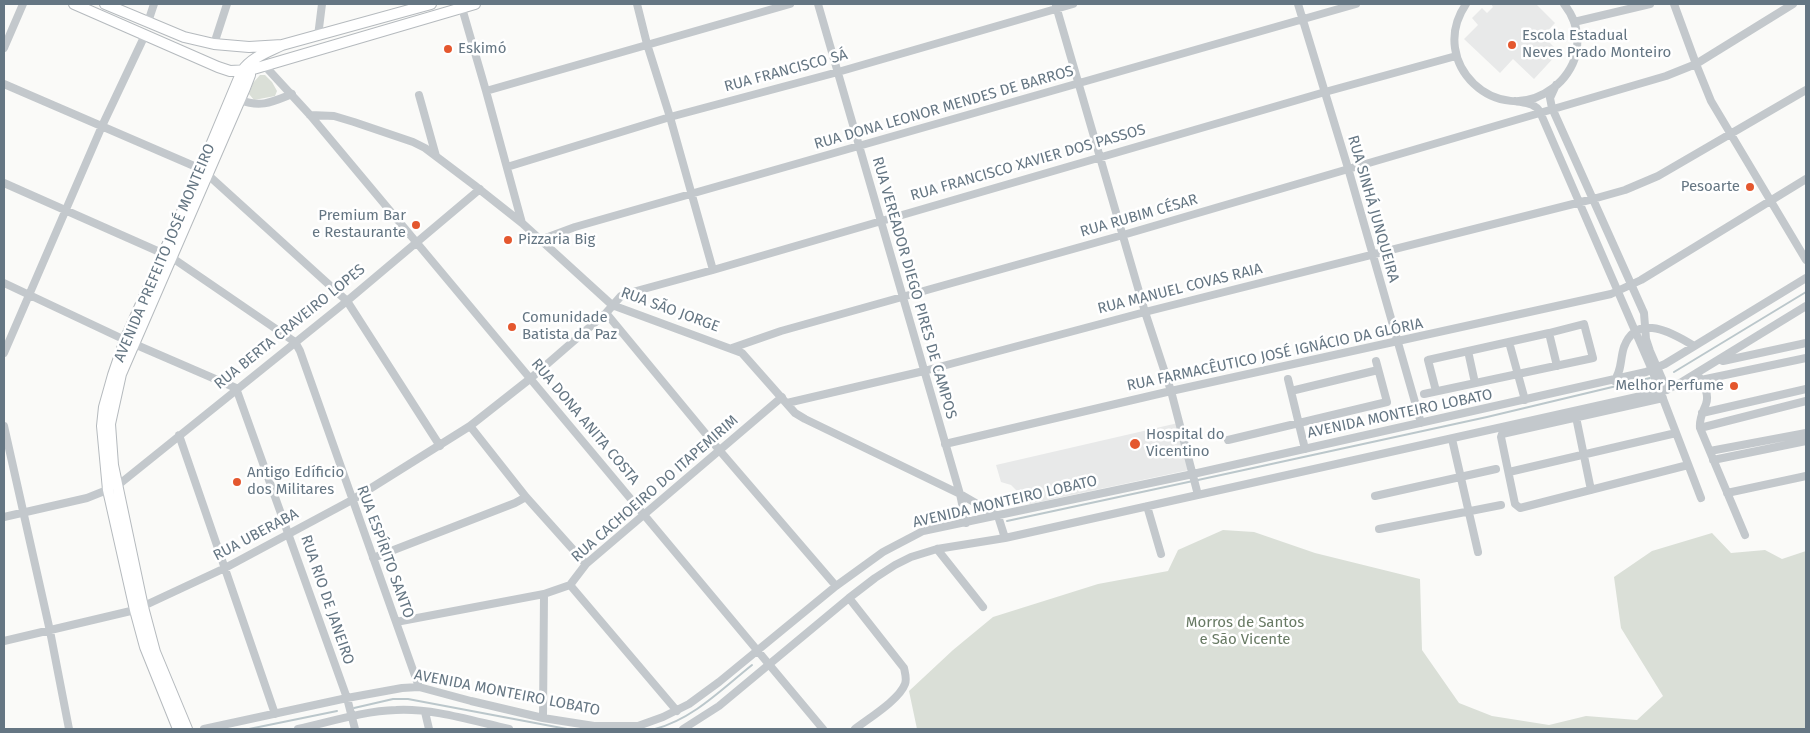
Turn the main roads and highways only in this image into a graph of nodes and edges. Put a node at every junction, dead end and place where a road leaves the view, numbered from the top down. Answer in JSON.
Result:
{"nodes":[{"id":1,"x":74,"y":4,"type":"edge"},
{"id":2,"x":105,"y":4,"type":"edge"},
{"id":3,"x":431,"y":4,"type":"edge"},
{"id":4,"x":475,"y":4,"type":"edge"},
{"id":5,"x":400,"y":8,"type":"edge"},
{"id":6,"x":282,"y":45,"type":"junction"},
{"id":7,"x":236,"y":47,"type":"junction"},
{"id":8,"x":260,"y":56,"type":"junction"},
{"id":9,"x":265,"y":66,"type":"junction"},
{"id":10,"x":246,"y":68,"type":"junction"},
{"id":11,"x":230,"y":71,"type":"junction"},
{"id":12,"x":241,"y":85,"type":"junction"},
{"id":13,"x":204,"y":172,"type":"junction"},
{"id":14,"x":139,"y":609,"type":"junction"},
{"id":15,"x":178,"y":729,"type":"edge"},
{"id":16,"x":187,"y":729,"type":"edge"}],
"edges":[{"from":1,"to":11,"type":"main road"},
{"from":2,"to":7,"type":"main road"},
{"from":3,"to":5,"type":"main road"},
{"from":4,"to":9,"type":"main road"},
{"from":5,"to":6,"type":"main road"},
{"from":6,"to":7,"type":"main road"},
{"from":6,"to":8,"type":"main road"},
{"from":7,"to":10,"type":"main road"},
{"from":8,"to":9,"type":"main road"},
{"from":8,"to":10,"type":"main road"},
{"from":9,"to":10,"type":"main road"},
{"from":10,"to":11,"type":"main road"},
{"from":10,"to":12,"type":"main road","name":"AVENIDA PREFEITO JOSÉ MONTEIRO"},
{"from":11,"to":12,"type":"main road"},
{"from":12,"to":13,"type":"main road","name":"AVENIDA PREFEITO JOSÉ MONTEIRO"},
{"from":12,"to":13,"type":"main road","name":"AVENIDA PREFEITO JOSÉ MONTEIRO"},
{"from":13,"to":14,"type":"main road","name":"AVENIDA PREFEITO JOSÉ MONTEIRO"},
{"from":14,"to":15,"type":"main road","name":"AVENIDA PREFEITO JOSÉ MONTEIRO"},
{"from":14,"to":16,"type":"main road","name":"AVENIDA PREFEITO JOSÉ MONTEIRO"}]}
